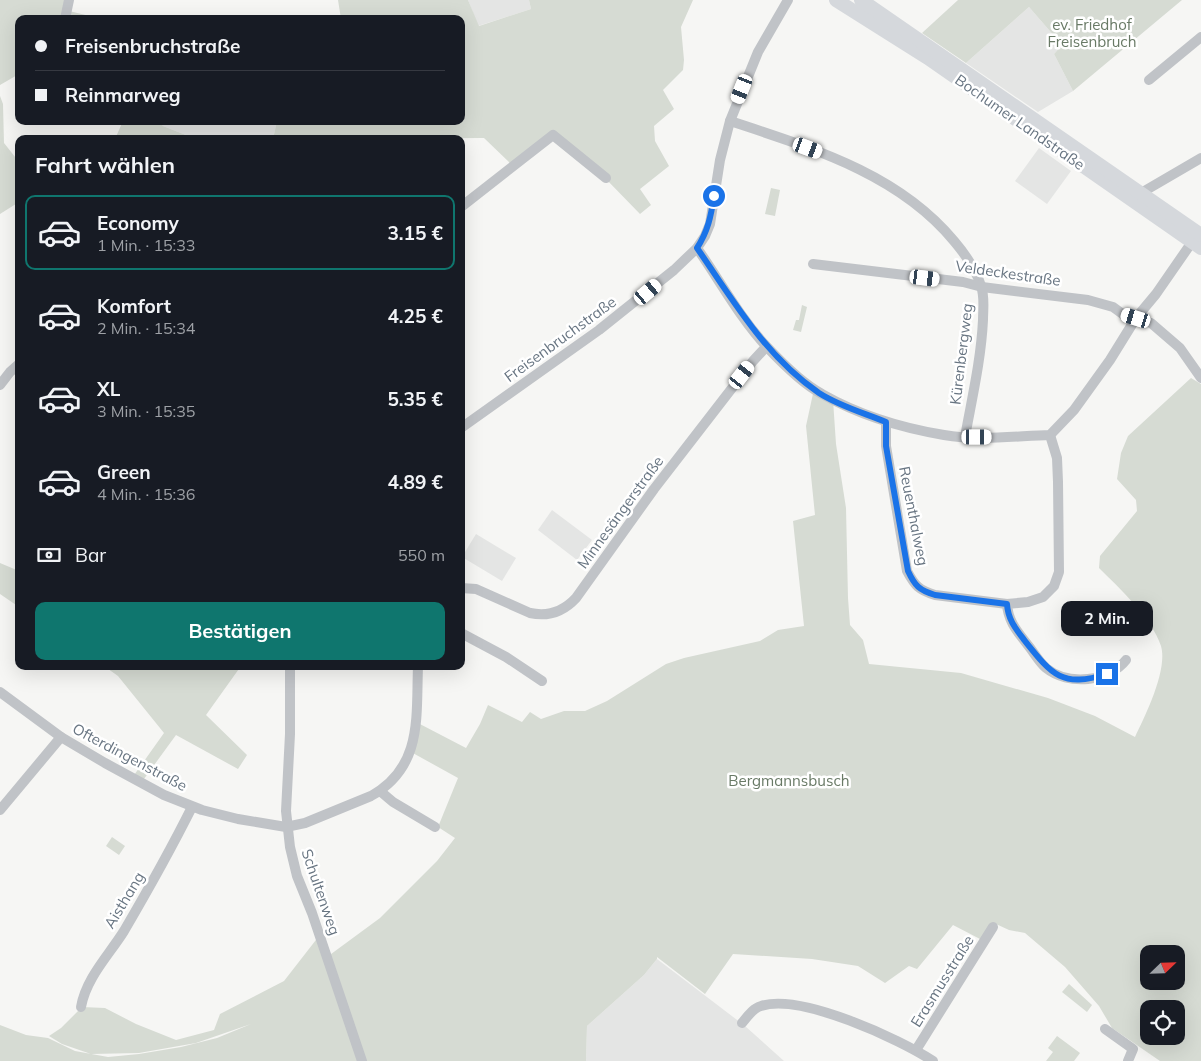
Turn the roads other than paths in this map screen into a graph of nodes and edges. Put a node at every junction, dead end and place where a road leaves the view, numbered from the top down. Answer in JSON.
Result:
{"nodes":[{"id":1,"x":69,"y":0,"type":"edge"},
{"id":2,"x":781,"y":0,"type":"edge"},
{"id":3,"x":788,"y":0,"type":"edge"},
{"id":4,"x":836,"y":0,"type":"edge"},
{"id":5,"x":861,"y":0,"type":"edge"},
{"id":6,"x":780,"y":12,"type":"junction"},
{"id":7,"x":66,"y":15,"type":"edge"},
{"id":8,"x":1201,"y":38,"type":"edge"},
{"id":9,"x":1149,"y":80,"type":"dead end"},
{"id":10,"x":730,"y":121,"type":"junction"},
{"id":11,"x":1201,"y":158,"type":"edge"},
{"id":12,"x":606,"y":178,"type":"dead end"},
{"id":13,"x":1141,"y":193,"type":"junction"},
{"id":14,"x":465,"y":204,"type":"edge"},
{"id":15,"x":1198,"y":242,"type":"edge"},
{"id":16,"x":697,"y":248,"type":"junction"},
{"id":17,"x":813,"y":264,"type":"dead end"},
{"id":18,"x":982,"y":287,"type":"junction"},
{"id":19,"x":1136,"y":318,"type":"junction"},
{"id":20,"x":766,"y":346,"type":"junction"},
{"id":21,"x":15,"y":368,"type":"edge"},
{"id":22,"x":1201,"y":378,"type":"edge"},
{"id":23,"x":0,"y":385,"type":"edge"},
{"id":24,"x":886,"y":422,"type":"junction"},
{"id":25,"x":465,"y":425,"type":"edge"},
{"id":26,"x":1050,"y":435,"type":"junction"},
{"id":27,"x":965,"y":437,"type":"junction"},
{"id":28,"x":465,"y":588,"type":"edge"},
{"id":29,"x":1007,"y":604,"type":"junction"},
{"id":30,"x":465,"y":635,"type":"edge"},
{"id":31,"x":1126,"y":660,"type":"dead end"},
{"id":32,"x":290,"y":670,"type":"edge"},
{"id":33,"x":418,"y":670,"type":"edge"},
{"id":34,"x":542,"y":681,"type":"dead end"},
{"id":35,"x":0,"y":692,"type":"edge"},
{"id":36,"x":61,"y":737,"type":"junction"},
{"id":37,"x":380,"y":791,"type":"junction"},
{"id":38,"x":192,"y":806,"type":"junction"},
{"id":39,"x":0,"y":810,"type":"edge"},
{"id":40,"x":286,"y":827,"type":"junction"},
{"id":41,"x":435,"y":827,"type":"dead end"},
{"id":42,"x":993,"y":927,"type":"dead end"},
{"id":43,"x":81,"y":1006,"type":"dead end"},
{"id":44,"x":742,"y":1023,"type":"dead end"},
{"id":45,"x":1105,"y":1029,"type":"dead end"},
{"id":46,"x":916,"y":1050,"type":"junction"},
{"id":47,"x":362,"y":1061,"type":"edge"},
{"id":48,"x":933,"y":1061,"type":"edge"},
{"id":49,"x":1128,"y":1061,"type":"edge"}],
"edges":[{"from":1,"to":7,"type":"street"},
{"from":2,"to":6,"type":"street"},
{"from":3,"to":6,"type":"street","name":"Freisenbruchstraße"},
{"from":4,"to":15,"type":"main road","name":"Bochumer Landstraße"},
{"from":5,"to":13,"type":"main road","name":"Bochumer Landstraße"},
{"from":6,"to":10,"type":"street","name":"Freisenbruchstraße"},
{"from":8,"to":9,"type":"street"},
{"from":10,"to":16,"type":"street","name":"Freisenbruchstraße"},
{"from":10,"to":18,"type":"street","name":"Kürenbergweg"},
{"from":11,"to":13,"type":"street"},
{"from":12,"to":14,"type":"street"},
{"from":13,"to":15,"type":"main road","name":"Bochumer Landstraße"},
{"from":15,"to":19,"type":"street"},
{"from":16,"to":20,"type":"street"},
{"from":16,"to":25,"type":"street","name":"Freisenbruchstraße"},
{"from":17,"to":18,"type":"street","name":"Veldeckestraße"},
{"from":18,"to":19,"type":"street","name":"Veldeckestraße"},
{"from":18,"to":27,"type":"street","name":"Kürenbergweg"},
{"from":19,"to":22,"type":"street","name":"Veldeckestraße"},
{"from":19,"to":26,"type":"street"},
{"from":20,"to":24,"type":"street"},
{"from":20,"to":28,"type":"street","name":"Minnesängerstraße"},
{"from":21,"to":23,"type":"street"},
{"from":24,"to":27,"type":"street"},
{"from":24,"to":29,"type":"street","name":"Reuenthalweg"},
{"from":26,"to":27,"type":"street"},
{"from":26,"to":29,"type":"street","name":"Reuenthalweg"},
{"from":29,"to":31,"type":"street"},
{"from":30,"to":34,"type":"street"},
{"from":32,"to":40,"type":"street","name":"Schultenweg"},
{"from":33,"to":37,"type":"street"},
{"from":35,"to":36,"type":"street","name":"Ofterdingenstraße"},
{"from":36,"to":38,"type":"street","name":"Ofterdingenstraße"},
{"from":36,"to":39,"type":"street"},
{"from":37,"to":40,"type":"street"},
{"from":37,"to":41,"type":"street"},
{"from":38,"to":40,"type":"street","name":"Ofterdingenstraße"},
{"from":38,"to":43,"type":"street","name":"Aisthang"},
{"from":40,"to":47,"type":"street","name":"Schultenweg"},
{"from":42,"to":46,"type":"street","name":"Erasmusstraße"},
{"from":44,"to":46,"type":"street","name":"Erasmusstraße"},
{"from":45,"to":49,"type":"street"},
{"from":46,"to":48,"type":"street","name":"Erasmusstraße"}]}
